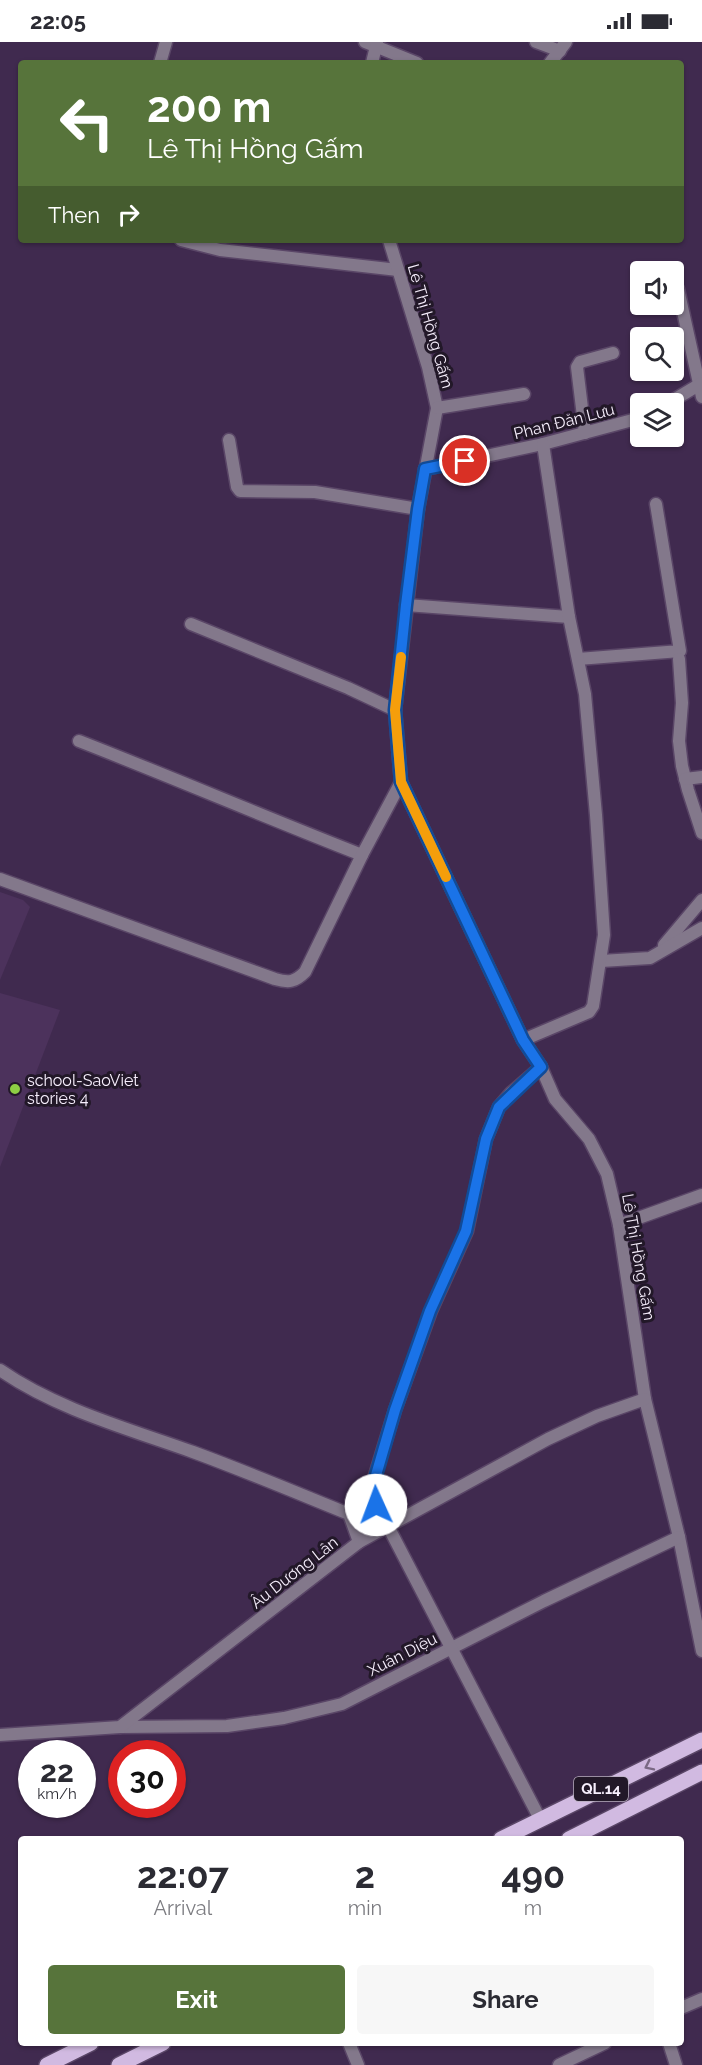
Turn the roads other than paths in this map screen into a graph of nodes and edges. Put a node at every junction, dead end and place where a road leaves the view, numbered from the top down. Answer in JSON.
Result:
{"nodes":[{"id":1,"x":166,"y":42,"type":"edge"},
{"id":2,"x":536,"y":42,"type":"edge"},
{"id":3,"x":373,"y":43,"type":"edge"},
{"id":4,"x":563,"y":46,"type":"edge"},
{"id":5,"x":161,"y":60,"type":"edge"},
{"id":6,"x":372,"y":60,"type":"edge"},
{"id":7,"x":410,"y":60,"type":"edge"},
{"id":8,"x":552,"y":60,"type":"edge"},
{"id":9,"x":192,"y":243,"type":"edge"},
{"id":10,"x":389,"y":243,"type":"edge"},
{"id":11,"x":398,"y":270,"type":"junction"},
{"id":12,"x":684,"y":315,"type":"edge"},
{"id":13,"x":613,"y":353,"type":"dead end"},
{"id":14,"x":701,"y":388,"type":"edge"},
{"id":15,"x":524,"y":394,"type":"dead end"},
{"id":16,"x":684,"y":396,"type":"edge"},
{"id":17,"x":437,"y":408,"type":"junction"},
{"id":18,"x":630,"y":421,"type":"edge"},
{"id":19,"x":585,"y":433,"type":"junction"},
{"id":20,"x":229,"y":440,"type":"dead end"},
{"id":21,"x":543,"y":444,"type":"junction"},
{"id":22,"x":425,"y":469,"type":"junction"},
{"id":23,"x":656,"y":504,"type":"dead end"},
{"id":24,"x":418,"y":509,"type":"junction"},
{"id":25,"x":406,"y":605,"type":"junction"},
{"id":26,"x":569,"y":617,"type":"junction"},
{"id":27,"x":191,"y":624,"type":"dead end"},
{"id":28,"x":578,"y":659,"type":"junction"},
{"id":29,"x":679,"y":659,"type":"dead end"},
{"id":30,"x":395,"y":710,"type":"junction"},
{"id":31,"x":79,"y":741,"type":"dead end"},
{"id":32,"x":702,"y":777,"type":"edge"},
{"id":33,"x":685,"y":779,"type":"junction"},
{"id":34,"x":401,"y":782,"type":"junction"},
{"id":35,"x":702,"y":833,"type":"edge"},
{"id":36,"x":362,"y":855,"type":"junction"},
{"id":37,"x":0,"y":879,"type":"edge"},
{"id":38,"x":702,"y":900,"type":"edge"},
{"id":39,"x":702,"y":928,"type":"edge"},
{"id":40,"x":660,"y":950,"type":"junction"},
{"id":41,"x":601,"y":961,"type":"junction"},
{"id":42,"x":523,"y":1040,"type":"junction"},
{"id":43,"x":541,"y":1067,"type":"junction"},
{"id":44,"x":702,"y":1195,"type":"edge"},
{"id":45,"x":620,"y":1225,"type":"junction"},
{"id":46,"x":0,"y":1370,"type":"edge"},
{"id":47,"x":645,"y":1399,"type":"junction"},
{"id":48,"x":388,"y":1525,"type":"junction"},
{"id":49,"x":679,"y":1537,"type":"junction"},
{"id":50,"x":359,"y":1542,"type":"junction"},
{"id":51,"x":702,"y":1583,"type":"edge"},
{"id":52,"x":689,"y":1590,"type":"junction"},
{"id":53,"x":451,"y":1648,"type":"junction"},
{"id":54,"x":702,"y":1651,"type":"edge"},
{"id":55,"x":120,"y":1727,"type":"junction"},
{"id":56,"x":0,"y":1734,"type":"edge"},
{"id":57,"x":702,"y":1740,"type":"edge"},
{"id":58,"x":702,"y":1772,"type":"edge"},
{"id":59,"x":540,"y":1819,"type":"junction"},
{"id":60,"x":507,"y":1836,"type":"edge"},
{"id":61,"x":575,"y":1836,"type":"edge"},
{"id":62,"x":702,"y":1999,"type":"edge"},
{"id":63,"x":684,"y":2007,"type":"edge"},
{"id":64,"x":85,"y":2046,"type":"edge"},
{"id":65,"x":157,"y":2046,"type":"edge"},
{"id":66,"x":350,"y":2046,"type":"edge"},
{"id":67,"x":599,"y":2046,"type":"edge"},
{"id":68,"x":670,"y":2046,"type":"edge"},
{"id":69,"x":47,"y":2065,"type":"edge"},
{"id":70,"x":119,"y":2065,"type":"edge"},
{"id":71,"x":358,"y":2065,"type":"edge"},
{"id":72,"x":559,"y":2065,"type":"edge"},
{"id":73,"x":676,"y":2065,"type":"edge"}],
"edges":[{"from":1,"to":5,"type":"street"},
{"from":2,"to":4,"type":"street"},
{"from":3,"to":6,"type":"street"},
{"from":3,"to":7,"type":"street"},
{"from":4,"to":8,"type":"street"},
{"from":9,"to":11,"type":"street"},
{"from":10,"to":11,"type":"street","name":"Lê Thị Hồng Gấm"},
{"from":11,"to":17,"type":"street","name":"Lê Thị Hồng Gấm"},
{"from":12,"to":14,"type":"street"},
{"from":13,"to":19,"type":"street"},
{"from":14,"to":16,"type":"street"},
{"from":15,"to":17,"type":"street"},
{"from":17,"to":22,"type":"street","name":"Lê Thị Hồng Gấm"},
{"from":18,"to":19,"type":"street","name":"Phan Đăn Lưu"},
{"from":19,"to":21,"type":"street","name":"Phan Đăn Lưu"},
{"from":20,"to":24,"type":"street"},
{"from":21,"to":22,"type":"street","name":"Phan Đăn Lưu"},
{"from":21,"to":26,"type":"street"},
{"from":22,"to":24,"type":"street","name":"Lê Thị Hồng Gấm"},
{"from":23,"to":28,"type":"street"},
{"from":24,"to":25,"type":"street","name":"Lê Thị Hồng Gấm"},
{"from":25,"to":26,"type":"street"},
{"from":25,"to":30,"type":"street","name":"Lê Thị Hồng Gấm"},
{"from":26,"to":28,"type":"street"},
{"from":27,"to":30,"type":"street"},
{"from":28,"to":41,"type":"street"},
{"from":29,"to":33,"type":"street"},
{"from":30,"to":34,"type":"street","name":"Lê Thị Hồng Gấm"},
{"from":31,"to":36,"type":"street"},
{"from":32,"to":33,"type":"street"},
{"from":33,"to":35,"type":"street"},
{"from":34,"to":36,"type":"street"},
{"from":34,"to":42,"type":"street","name":"Lê Thị Hồng Gấm"},
{"from":36,"to":37,"type":"street"},
{"from":38,"to":40,"type":"street"},
{"from":39,"to":40,"type":"street"},
{"from":40,"to":41,"type":"street"},
{"from":41,"to":42,"type":"street"},
{"from":42,"to":43,"type":"street","name":"Lê Thị Hồng Gấm"},
{"from":43,"to":45,"type":"street","name":"Lê Thị Hồng Gấm"},
{"from":43,"to":48,"type":"street"},
{"from":44,"to":45,"type":"street"},
{"from":45,"to":47,"type":"street","name":"Lê Thị Hồng Gấm"},
{"from":46,"to":50,"type":"street"},
{"from":47,"to":48,"type":"street","name":"Âu Dương Lân"},
{"from":47,"to":49,"type":"street","name":"Lê Thị Hồng Gấm"},
{"from":48,"to":50,"type":"street","name":"Âu Dương Lân"},
{"from":48,"to":53,"type":"street"},
{"from":49,"to":52,"type":"street","name":"Lê Thị Hồng Gấm"},
{"from":49,"to":53,"type":"street","name":"Xuân Diệu"},
{"from":50,"to":55,"type":"street","name":"Âu Dương Lân"},
{"from":51,"to":52,"type":"street"},
{"from":52,"to":54,"type":"street","name":"Lê Thị Hồng Gấm"},
{"from":53,"to":55,"type":"street","name":"Xuân Diệu"},
{"from":53,"to":59,"type":"street"},
{"from":55,"to":56,"type":"street"},
{"from":57,"to":59,"type":"main road","number":"QL.14","one_way":true},
{"from":58,"to":61,"type":"main road","number":"QL.14"},
{"from":59,"to":60,"type":"main road","number":"QL.14"},
{"from":62,"to":63,"type":"street"},
{"from":64,"to":69,"type":"main road"},
{"from":65,"to":70,"type":"main road"},
{"from":66,"to":71,"type":"street"},
{"from":67,"to":72,"type":"street"},
{"from":68,"to":73,"type":"street"}]}
